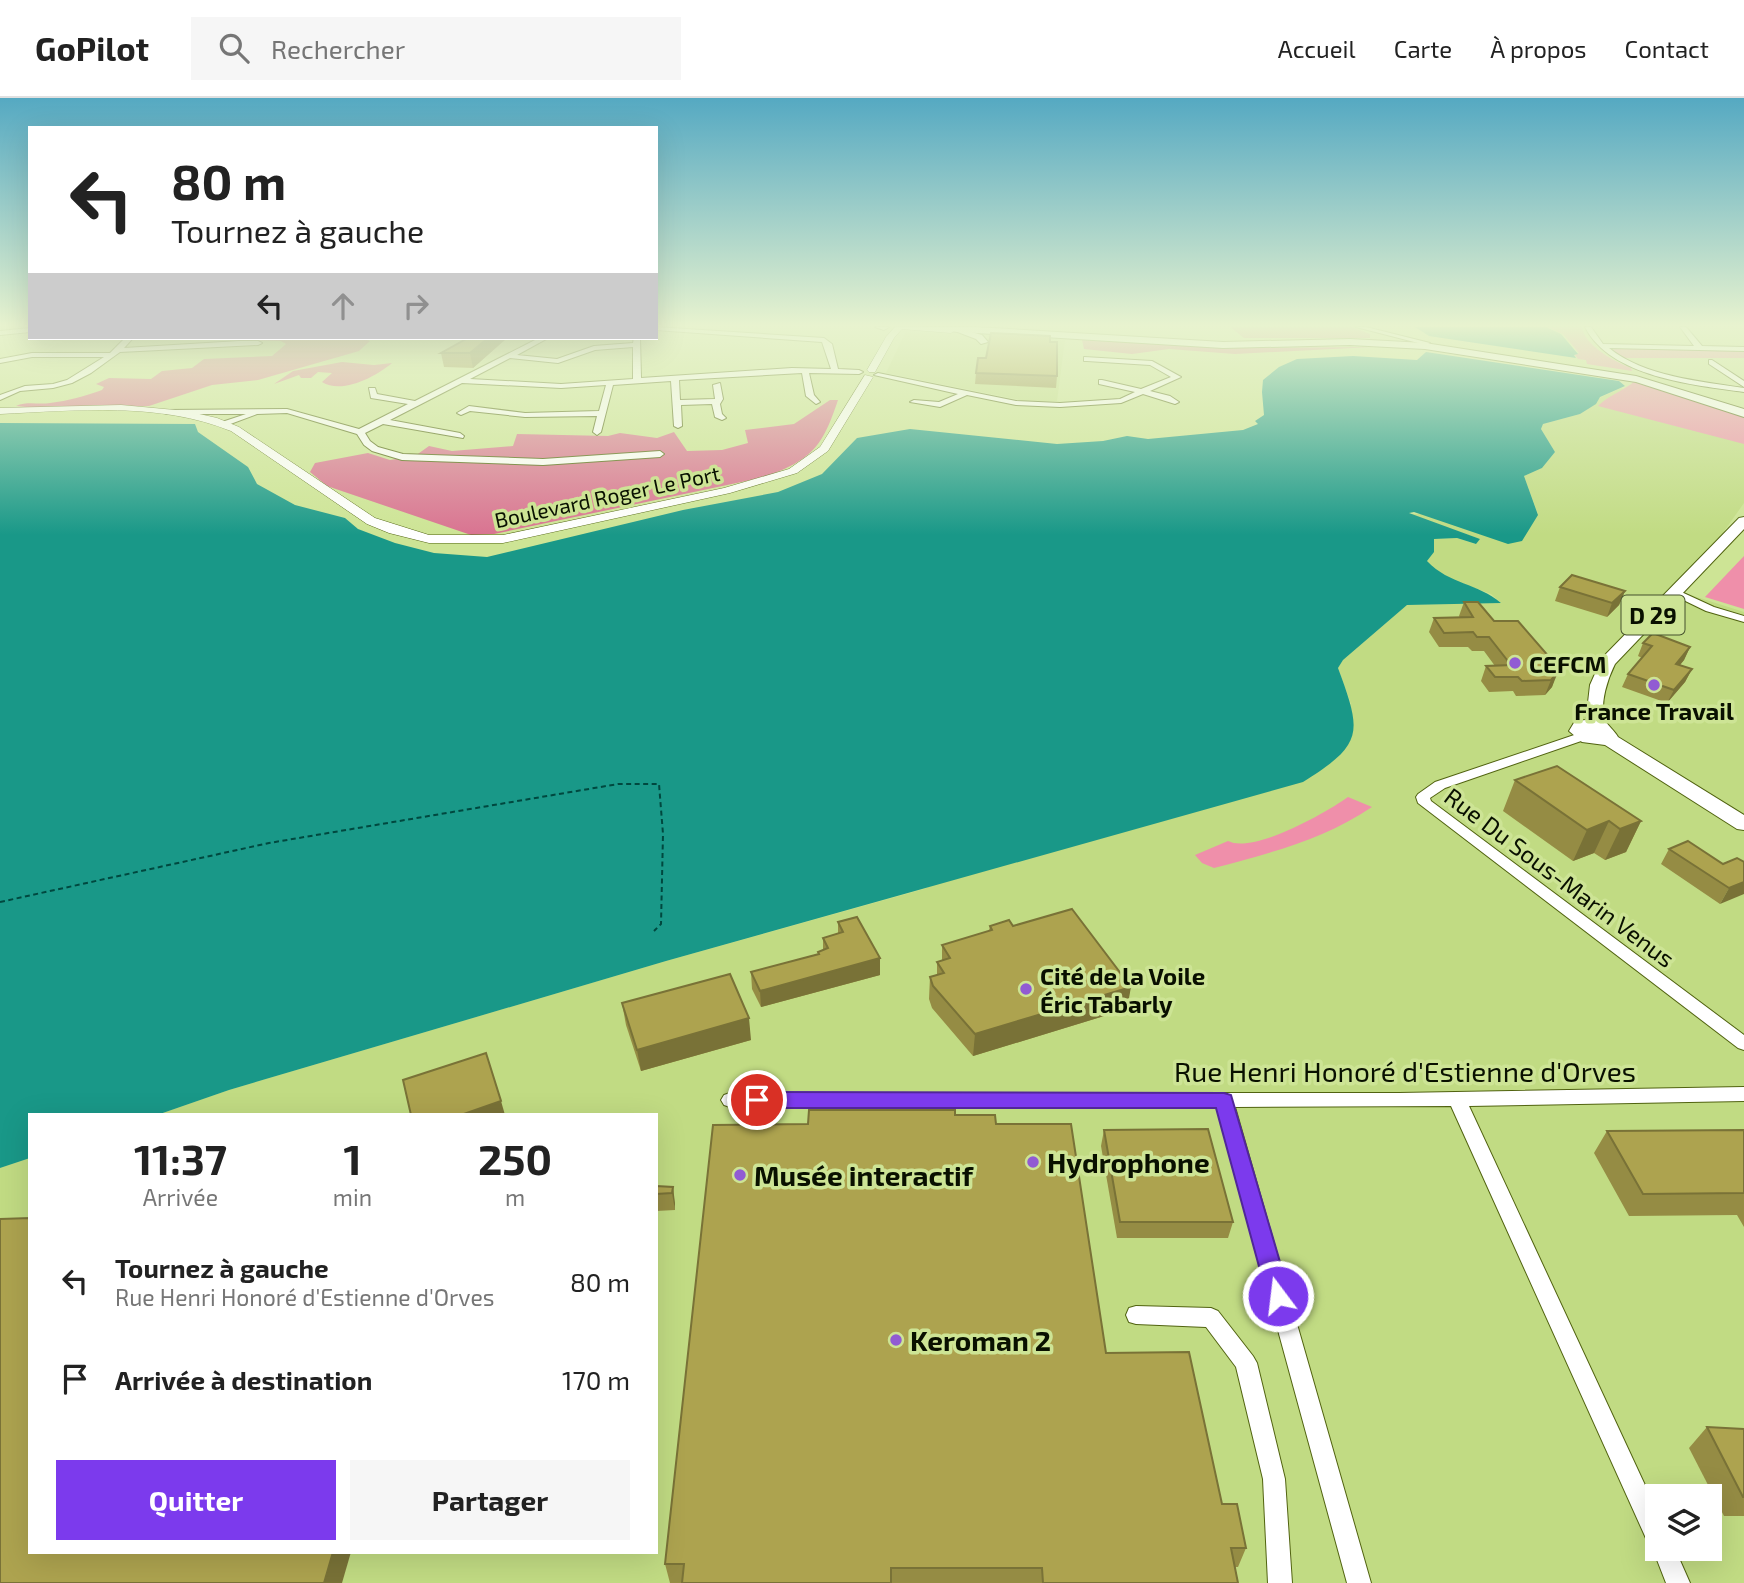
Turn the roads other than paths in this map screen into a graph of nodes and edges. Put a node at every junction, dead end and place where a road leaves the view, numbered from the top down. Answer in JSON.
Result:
{"nodes":[{"id":1,"x":376,"y":396,"type":"edge"},
{"id":2,"x":428,"y":396,"type":"edge"},
{"id":3,"x":607,"y":396,"type":"edge"},
{"id":4,"x":676,"y":396,"type":"edge"},
{"id":5,"x":717,"y":396,"type":"edge"},
{"id":6,"x":810,"y":396,"type":"edge"},
{"id":7,"x":855,"y":396,"type":"edge"},
{"id":8,"x":959,"y":396,"type":"edge"},
{"id":9,"x":986,"y":396,"type":"edge"},
{"id":10,"x":1134,"y":396,"type":"edge"},
{"id":11,"x":1157,"y":396,"type":"edge"},
{"id":12,"x":1695,"y":396,"type":"edge"},
{"id":13,"x":1701,"y":396,"type":"edge"},
{"id":14,"x":717,"y":401,"type":"junction"},
{"id":15,"x":816,"y":402,"type":"dead end"},
{"id":16,"x":914,"y":402,"type":"dead end"},
{"id":17,"x":1175,"y":402,"type":"dead end"},
{"id":18,"x":414,"y":403,"type":"junction"},
{"id":19,"x":676,"y":403,"type":"junction"},
{"id":20,"x":266,"y":410,"type":"junction"},
{"id":21,"x":465,"y":410,"type":"dead end"},
{"id":22,"x":0,"y":411,"type":"edge"},
{"id":23,"x":167,"y":412,"type":"junction"},
{"id":24,"x":603,"y":413,"type":"junction"},
{"id":25,"x":1744,"y":413,"type":"edge"},
{"id":26,"x":722,"y":418,"type":"dead end"},
{"id":27,"x":382,"y":421,"type":"junction"},
{"id":28,"x":225,"y":424,"type":"junction"},
{"id":29,"x":678,"y":426,"type":"dead end"},
{"id":30,"x":360,"y":432,"type":"junction"},
{"id":31,"x":597,"y":432,"type":"dead end"},
{"id":32,"x":460,"y":436,"type":"dead end"},
{"id":33,"x":660,"y":454,"type":"dead end"},
{"id":34,"x":1744,"y":520,"type":"edge"},
{"id":35,"x":1676,"y":593,"type":"junction"},
{"id":36,"x":1744,"y":619,"type":"edge"},
{"id":37,"x":1596,"y":733,"type":"junction"},
{"id":38,"x":1744,"y":824,"type":"edge"},
{"id":39,"x":1744,"y":1044,"type":"edge"},
{"id":40,"x":1744,"y":1094,"type":"edge"},
{"id":41,"x":1457,"y":1099,"type":"junction"},
{"id":42,"x":730,"y":1100,"type":"dead end"},
{"id":43,"x":1224,"y":1100,"type":"junction"},
{"id":44,"x":1136,"y":1315,"type":"dead end"},
{"id":45,"x":1645,"y":1511,"type":"edge"},
{"id":46,"x":1668,"y":1561,"type":"edge"},
{"id":47,"x":1280,"y":1583,"type":"edge"},
{"id":48,"x":1359,"y":1583,"type":"edge"},
{"id":49,"x":1678,"y":1583,"type":"edge"}],
"edges":[{"from":1,"to":18,"type":"street"},
{"from":2,"to":18,"type":"street"},
{"from":3,"to":24,"type":"street"},
{"from":4,"to":19,"type":"street"},
{"from":5,"to":14,"type":"street"},
{"from":6,"to":15,"type":"street"},
{"from":7,"to":28,"type":"street","name":"Boulevard Roger Le Port"},
{"from":8,"to":16,"type":"street"},
{"from":9,"to":10,"type":"street"},
{"from":11,"to":17,"type":"street"},
{"from":12,"to":25,"type":"main road"},
{"from":13,"to":25,"type":"main road"},
{"from":14,"to":19,"type":"street"},
{"from":14,"to":26,"type":"street"},
{"from":18,"to":27,"type":"street"},
{"from":19,"to":29,"type":"street"},
{"from":20,"to":23,"type":"street"},
{"from":20,"to":28,"type":"street"},
{"from":20,"to":30,"type":"street"},
{"from":21,"to":24,"type":"street"},
{"from":22,"to":23,"type":"street","name":"Boulevard Roger Le Port"},
{"from":23,"to":28,"type":"street","name":"Boulevard Roger Le Port"},
{"from":24,"to":31,"type":"street"},
{"from":27,"to":30,"type":"street"},
{"from":27,"to":32,"type":"street"},
{"from":30,"to":33,"type":"street"},
{"from":34,"to":35,"type":"main road","number":"D 29"},
{"from":35,"to":36,"type":"street"},
{"from":35,"to":37,"type":"main road","number":"D 29"},
{"from":37,"to":38,"type":"main road"},
{"from":37,"to":39,"type":"street","name":"Rue Du Sous-Marin Venus"},
{"from":40,"to":41,"type":"street","name":"Rue Henri Honoré d'Estienne d'Orves"},
{"from":41,"to":43,"type":"street","name":"Rue Henri Honoré d'Estienne d'Orves"},
{"from":41,"to":45,"type":"street"},
{"from":42,"to":43,"type":"street","name":"Rue Henri Honoré d'Estienne d'Orves"},
{"from":43,"to":48,"type":"street"},
{"from":44,"to":47,"type":"street"},
{"from":46,"to":49,"type":"street"}]}
